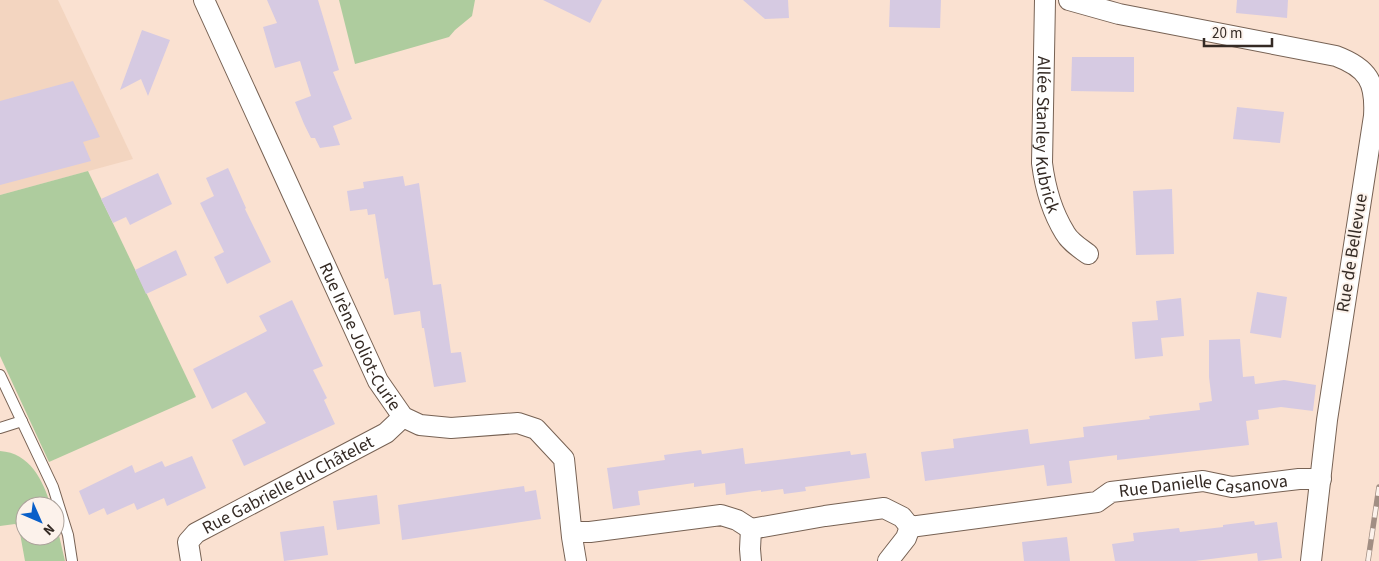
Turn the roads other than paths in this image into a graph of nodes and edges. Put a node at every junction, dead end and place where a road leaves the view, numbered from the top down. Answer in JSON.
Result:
{"nodes":[{"id":1,"x":204,"y":0,"type":"edge"},
{"id":2,"x":1045,"y":0,"type":"edge"},
{"id":3,"x":1069,"y":0,"type":"edge"},
{"id":4,"x":1375,"y":80,"type":"edge"},
{"id":5,"x":1088,"y":254,"type":"dead end"},
{"id":6,"x":0,"y":374,"type":"edge"},
{"id":7,"x":403,"y":417,"type":"junction"},
{"id":8,"x":22,"y":421,"type":"junction"},
{"id":9,"x":0,"y":428,"type":"edge"},
{"id":10,"x":1321,"y":479,"type":"junction"},
{"id":11,"x":910,"y":527,"type":"junction"},
{"id":12,"x":751,"y":529,"type":"junction"},
{"id":13,"x":572,"y":532,"type":"junction"},
{"id":14,"x":72,"y":561,"type":"edge"},
{"id":15,"x":191,"y":561,"type":"edge"},
{"id":16,"x":576,"y":561,"type":"edge"},
{"id":17,"x":751,"y":561,"type":"edge"},
{"id":18,"x":888,"y":561,"type":"edge"},
{"id":19,"x":1311,"y":561,"type":"edge"}],
"edges":[{"from":1,"to":7,"type":"street","name":"Rue Irène Joliot-Curie"},
{"from":2,"to":5,"type":"street","name":"Allée Stanley Kubrick"},
{"from":3,"to":4,"type":"street","name":"Rue de Bellevue"},
{"from":4,"to":10,"type":"street","name":"Rue de Bellevue"},
{"from":6,"to":8,"type":"lane"},
{"from":7,"to":13,"type":"street","name":"Rue Irène Joliot-Curie"},
{"from":7,"to":15,"type":"street","name":"Rue Gabrielle du Châtelet"},
{"from":8,"to":9,"type":"lane"},
{"from":8,"to":14,"type":"lane"},
{"from":10,"to":11,"type":"street","name":"Rue Danielle Casanova"},
{"from":10,"to":19,"type":"street","name":"Rue de Bellevue"},
{"from":11,"to":12,"type":"street"},
{"from":11,"to":18,"type":"street"},
{"from":12,"to":13,"type":"street"},
{"from":12,"to":17,"type":"street"},
{"from":13,"to":16,"type":"street","name":"Rue Irène Joliot-Curie"}]}
